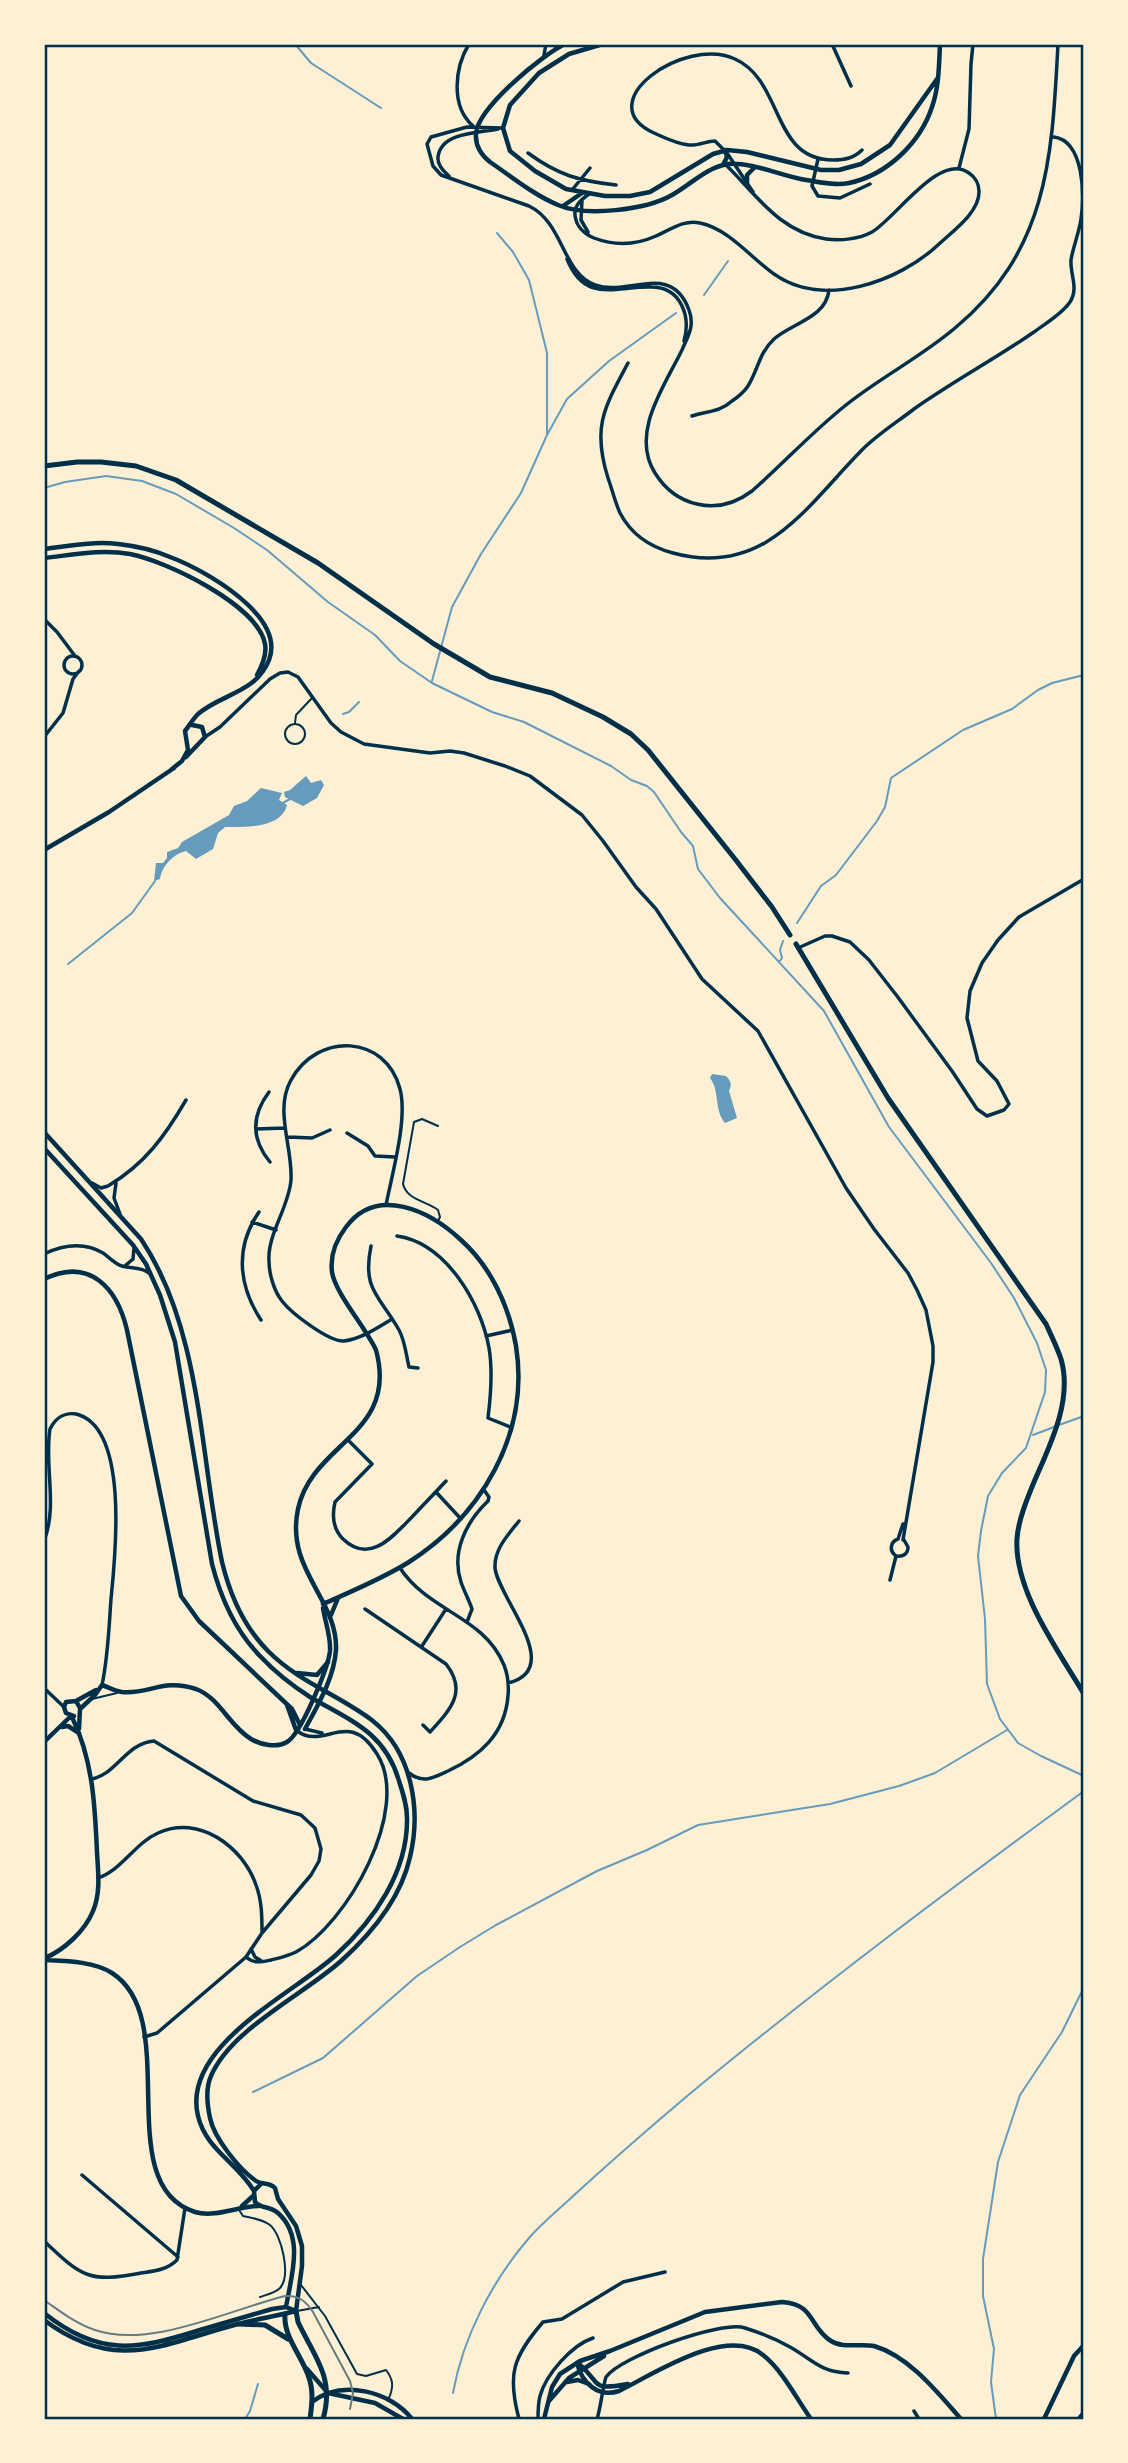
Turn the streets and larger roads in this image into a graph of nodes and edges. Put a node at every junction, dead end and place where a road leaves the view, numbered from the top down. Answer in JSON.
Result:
{"nodes":[{"id":1,"x":469,"y":44,"type":"edge"},
{"id":2,"x":548,"y":44,"type":"edge"},
{"id":3,"x":565,"y":44,"type":"edge"},
{"id":4,"x":603,"y":44,"type":"edge"},
{"id":5,"x":832,"y":44,"type":"edge"},
{"id":6,"x":940,"y":44,"type":"edge"},
{"id":7,"x":974,"y":44,"type":"edge"},
{"id":8,"x":1058,"y":44,"type":"edge"},
{"id":9,"x":559,"y":47,"type":"junction"},
{"id":10,"x":544,"y":56,"type":"junction"},
{"id":11,"x":939,"y":75,"type":"junction"},
{"id":12,"x":851,"y":86,"type":"dead end"},
{"id":13,"x":463,"y":114,"type":"junction"},
{"id":14,"x":476,"y":127,"type":"junction"},
{"id":15,"x":503,"y":128,"type":"junction"},
{"id":16,"x":456,"y":130,"type":"junction"},
{"id":17,"x":476,"y":133,"type":"junction"},
{"id":18,"x":437,"y":136,"type":"junction"},
{"id":19,"x":1053,"y":137,"type":"junction"},
{"id":20,"x":715,"y":141,"type":"junction"},
{"id":21,"x":443,"y":145,"type":"junction"},
{"id":22,"x":429,"y":150,"type":"junction"},
{"id":23,"x":725,"y":150,"type":"junction"},
{"id":24,"x":862,"y":150,"type":"dead end"},
{"id":25,"x":440,"y":151,"type":"junction"},
{"id":26,"x":528,"y":153,"type":"dead end"},
{"id":27,"x":717,"y":153,"type":"junction"},
{"id":28,"x":818,"y":159,"type":"junction"},
{"id":29,"x":734,"y":164,"type":"junction"},
{"id":30,"x":724,"y":165,"type":"junction"},
{"id":31,"x":590,"y":168,"type":"dead end"},
{"id":32,"x":755,"y":168,"type":"junction"},
{"id":33,"x":815,"y":169,"type":"junction"},
{"id":34,"x":959,"y":169,"type":"junction"},
{"id":35,"x":454,"y":179,"type":"junction"},
{"id":36,"x":582,"y":181,"type":"junction"},
{"id":37,"x":813,"y":181,"type":"junction"},
{"id":38,"x":747,"y":184,"type":"junction"},
{"id":39,"x":870,"y":184,"type":"dead end"},
{"id":40,"x":616,"y":185,"type":"dead end"},
{"id":41,"x":570,"y":190,"type":"junction"},
{"id":42,"x":582,"y":193,"type":"junction"},
{"id":43,"x":589,"y":194,"type":"junction"},
{"id":44,"x":582,"y":200,"type":"junction"},
{"id":45,"x":763,"y":206,"type":"junction"},
{"id":46,"x":562,"y":207,"type":"junction"},
{"id":47,"x":578,"y":209,"type":"junction"},
{"id":48,"x":829,"y":290,"type":"junction"},
{"id":49,"x":628,"y":363,"type":"dead end"},
{"id":50,"x":692,"y":416,"type":"dead end"},
{"id":51,"x":44,"y":466,"type":"edge"},
{"id":52,"x":44,"y":549,"type":"edge"},
{"id":53,"x":44,"y":558,"type":"edge"},
{"id":54,"x":44,"y":619,"type":"edge"},
{"id":55,"x":67,"y":648,"type":"junction"},
{"id":56,"x":77,"y":657,"type":"junction"},
{"id":57,"x":66,"y":660,"type":"junction"},
{"id":58,"x":68,"y":671,"type":"junction"},
{"id":59,"x":79,"y":671,"type":"junction"},
{"id":60,"x":72,"y":683,"type":"junction"},
{"id":61,"x":250,"y":684,"type":"junction"},
{"id":62,"x":206,"y":709,"type":"junction"},
{"id":63,"x":191,"y":725,"type":"junction"},
{"id":64,"x":200,"y":725,"type":"junction"},
{"id":65,"x":205,"y":734,"type":"junction"},
{"id":66,"x":44,"y":737,"type":"edge"},
{"id":67,"x":188,"y":742,"type":"junction"},
{"id":68,"x":196,"y":745,"type":"junction"},
{"id":69,"x":172,"y":769,"type":"junction"},
{"id":70,"x":44,"y":850,"type":"edge"},
{"id":71,"x":1084,"y":879,"type":"edge"},
{"id":72,"x":790,"y":935,"type":"dead end"},
{"id":73,"x":797,"y":946,"type":"joint"},
{"id":74,"x":269,"y":1092,"type":"dead end"},
{"id":75,"x":186,"y":1100,"type":"dead end"},
{"id":76,"x":286,"y":1128,"type":"junction"},
{"id":77,"x":256,"y":1129,"type":"junction"},
{"id":78,"x":330,"y":1130,"type":"dead end"},
{"id":79,"x":44,"y":1132,"type":"edge"},
{"id":80,"x":347,"y":1133,"type":"dead end"},
{"id":81,"x":288,"y":1137,"type":"junction"},
{"id":82,"x":44,"y":1148,"type":"edge"},
{"id":83,"x":395,"y":1157,"type":"junction"},
{"id":84,"x":271,"y":1162,"type":"dead end"},
{"id":85,"x":90,"y":1181,"type":"junction"},
{"id":86,"x":116,"y":1181,"type":"junction"},
{"id":87,"x":386,"y":1205,"type":"junction"},
{"id":88,"x":260,"y":1212,"type":"dead end"},
{"id":89,"x":120,"y":1214,"type":"junction"},
{"id":90,"x":252,"y":1222,"type":"junction"},
{"id":91,"x":276,"y":1230,"type":"junction"},
{"id":92,"x":397,"y":1236,"type":"dead end"},
{"id":93,"x":133,"y":1245,"type":"junction"},
{"id":94,"x":371,"y":1246,"type":"dead end"},
{"id":95,"x":44,"y":1254,"type":"edge"},
{"id":96,"x":125,"y":1266,"type":"junction"},
{"id":97,"x":152,"y":1275,"type":"junction"},
{"id":98,"x":44,"y":1279,"type":"edge"},
{"id":99,"x":392,"y":1319,"type":"junction"},
{"id":100,"x":261,"y":1320,"type":"dead end"},
{"id":101,"x":513,"y":1330,"type":"junction"},
{"id":102,"x":367,"y":1333,"type":"junction"},
{"id":103,"x":486,"y":1336,"type":"junction"},
{"id":104,"x":418,"y":1368,"type":"dead end"},
{"id":105,"x":512,"y":1428,"type":"junction"},
{"id":106,"x":348,"y":1440,"type":"junction"},
{"id":107,"x":446,"y":1481,"type":"dead end"},
{"id":108,"x":484,"y":1490,"type":"junction"},
{"id":109,"x":436,"y":1492,"type":"junction"},
{"id":110,"x":461,"y":1519,"type":"junction"},
{"id":111,"x":519,"y":1521,"type":"dead end"},
{"id":112,"x":901,"y":1539,"type":"junction"},
{"id":113,"x":44,"y":1541,"type":"edge"},
{"id":114,"x":896,"y":1556,"type":"junction"},
{"id":115,"x":400,"y":1568,"type":"junction"},
{"id":116,"x":890,"y":1580,"type":"dead end"},
{"id":117,"x":339,"y":1597,"type":"junction"},
{"id":118,"x":323,"y":1604,"type":"junction"},
{"id":119,"x":365,"y":1609,"type":"dead end"},
{"id":120,"x":446,"y":1609,"type":"junction"},
{"id":121,"x":330,"y":1616,"type":"junction"},
{"id":122,"x":467,"y":1622,"type":"junction"},
{"id":123,"x":421,"y":1646,"type":"junction"},
{"id":124,"x":328,"y":1662,"type":"junction"},
{"id":125,"x":292,"y":1672,"type":"junction"},
{"id":126,"x":508,"y":1683,"type":"junction"},
{"id":127,"x":102,"y":1685,"type":"junction"},
{"id":128,"x":44,"y":1688,"type":"edge"},
{"id":129,"x":318,"y":1689,"type":"junction"},
{"id":130,"x":324,"y":1692,"type":"junction"},
{"id":131,"x":1084,"y":1694,"type":"edge"},
{"id":132,"x":316,"y":1700,"type":"junction"},
{"id":133,"x":76,"y":1701,"type":"junction"},
{"id":134,"x":286,"y":1703,"type":"junction"},
{"id":135,"x":291,"y":1708,"type":"junction"},
{"id":136,"x":309,"y":1708,"type":"junction"},
{"id":137,"x":80,"y":1711,"type":"junction"},
{"id":138,"x":68,"y":1713,"type":"junction"},
{"id":139,"x":423,"y":1725,"type":"dead end"},
{"id":140,"x":298,"y":1728,"type":"junction"},
{"id":141,"x":58,"y":1729,"type":"junction"},
{"id":142,"x":305,"y":1729,"type":"junction"},
{"id":143,"x":80,"y":1733,"type":"junction"},
{"id":144,"x":328,"y":1733,"type":"junction"},
{"id":145,"x":44,"y":1742,"type":"edge"},
{"id":146,"x":407,"y":1772,"type":"junction"},
{"id":147,"x":92,"y":1779,"type":"junction"},
{"id":148,"x":98,"y":1878,"type":"junction"},
{"id":149,"x":262,"y":1933,"type":"junction"},
{"id":150,"x":66,"y":1946,"type":"junction"},
{"id":151,"x":251,"y":1949,"type":"junction"},
{"id":152,"x":246,"y":1957,"type":"junction"},
{"id":153,"x":44,"y":1959,"type":"edge"},
{"id":154,"x":267,"y":1960,"type":"junction"},
{"id":155,"x":62,"y":1961,"type":"junction"},
{"id":156,"x":144,"y":2037,"type":"junction"},
{"id":157,"x":82,"y":2175,"type":"dead end"},
{"id":158,"x":262,"y":2183,"type":"junction"},
{"id":159,"x":253,"y":2194,"type":"junction"},
{"id":160,"x":278,"y":2199,"type":"junction"},
{"id":161,"x":259,"y":2206,"type":"junction"},
{"id":162,"x":269,"y":2207,"type":"junction"},
{"id":163,"x":185,"y":2208,"type":"junction"},
{"id":164,"x":238,"y":2209,"type":"junction"},
{"id":165,"x":44,"y":2241,"type":"edge"},
{"id":166,"x":178,"y":2257,"type":"junction"},
{"id":167,"x":665,"y":2272,"type":"dead end"},
{"id":168,"x":286,"y":2310,"type":"junction"},
{"id":169,"x":296,"y":2311,"type":"junction"},
{"id":170,"x":44,"y":2313,"type":"edge"},
{"id":171,"x":44,"y":2320,"type":"edge"},
{"id":172,"x":239,"y":2324,"type":"junction"},
{"id":173,"x":593,"y":2338,"type":"dead end"},
{"id":174,"x":1084,"y":2345,"type":"edge"},
{"id":175,"x":295,"y":2347,"type":"junction"},
{"id":176,"x":610,"y":2351,"type":"junction"},
{"id":177,"x":577,"y":2363,"type":"junction"},
{"id":178,"x":304,"y":2365,"type":"junction"},
{"id":179,"x":581,"y":2369,"type":"junction"},
{"id":180,"x":848,"y":2373,"type":"dead end"},
{"id":181,"x":563,"y":2384,"type":"junction"},
{"id":182,"x":589,"y":2384,"type":"junction"},
{"id":183,"x":604,"y":2391,"type":"junction"},
{"id":184,"x":328,"y":2393,"type":"junction"},
{"id":185,"x":313,"y":2402,"type":"junction"},
{"id":186,"x":546,"y":2406,"type":"junction"},
{"id":187,"x":914,"y":2411,"type":"dead end"},
{"id":188,"x":1084,"y":2412,"type":"edge"},
{"id":189,"x":310,"y":2419,"type":"edge"},
{"id":190,"x":323,"y":2419,"type":"edge"},
{"id":191,"x":403,"y":2419,"type":"edge"},
{"id":192,"x":412,"y":2419,"type":"edge"},
{"id":193,"x":519,"y":2419,"type":"edge"},
{"id":194,"x":538,"y":2419,"type":"edge"},
{"id":195,"x":544,"y":2419,"type":"edge"},
{"id":196,"x":597,"y":2419,"type":"edge"},
{"id":197,"x":811,"y":2419,"type":"edge"},
{"id":198,"x":919,"y":2419,"type":"edge"},
{"id":199,"x":961,"y":2419,"type":"edge"},
{"id":200,"x":1044,"y":2419,"type":"edge"},
{"id":201,"x":1078,"y":2419,"type":"edge"}],
"edges":[{"from":1,"to":13,"type":"street"},
{"from":2,"to":9,"type":"street"},
{"from":2,"to":10,"type":"street"},
{"from":3,"to":9,"type":"street"},
{"from":4,"to":15,"type":"street"},
{"from":5,"to":12,"type":"street"},
{"from":6,"to":11,"type":"street"},
{"from":7,"to":34,"type":"street"},
{"from":8,"to":19,"type":"street"},
{"from":9,"to":10,"type":"street"},
{"from":10,"to":14,"type":"street"},
{"from":11,"to":33,"type":"street"},
{"from":11,"to":37,"type":"street"},
{"from":13,"to":14,"type":"street"},
{"from":13,"to":16,"type":"street"},
{"from":14,"to":15,"type":"street"},
{"from":14,"to":16,"type":"street"},
{"from":14,"to":17,"type":"street"},
{"from":15,"to":17,"type":"street"},
{"from":15,"to":41,"type":"street"},
{"from":16,"to":18,"type":"street"},
{"from":17,"to":21,"type":"street"},
{"from":17,"to":46,"type":"street"},
{"from":18,"to":21,"type":"street"},
{"from":18,"to":22,"type":"street"},
{"from":19,"to":35,"type":"street"},
{"from":19,"to":49,"type":"street"},
{"from":20,"to":23,"type":"street"},
{"from":20,"to":27,"type":"street"},
{"from":20,"to":28,"type":"street"},
{"from":21,"to":25,"type":"street"},
{"from":22,"to":25,"type":"street"},
{"from":22,"to":35,"type":"street"},
{"from":23,"to":27,"type":"street"},
{"from":23,"to":29,"type":"street"},
{"from":23,"to":30,"type":"street"},
{"from":23,"to":33,"type":"street"},
{"from":24,"to":28,"type":"street"},
{"from":25,"to":35,"type":"street"},
{"from":26,"to":36,"type":"street"},
{"from":27,"to":43,"type":"street"},
{"from":28,"to":33,"type":"street"},
{"from":29,"to":30,"type":"street"},
{"from":29,"to":32,"type":"street"},
{"from":29,"to":38,"type":"street"},
{"from":30,"to":45,"type":"street"},
{"from":30,"to":47,"type":"street"},
{"from":31,"to":36,"type":"street"},
{"from":32,"to":37,"type":"street"},
{"from":32,"to":38,"type":"street"},
{"from":33,"to":37,"type":"street"},
{"from":34,"to":45,"type":"street"},
{"from":34,"to":48,"type":"street"},
{"from":36,"to":40,"type":"street"},
{"from":36,"to":41,"type":"street"},
{"from":36,"to":42,"type":"street"},
{"from":37,"to":39,"type":"street"},
{"from":38,"to":45,"type":"street"},
{"from":41,"to":42,"type":"street"},
{"from":42,"to":43,"type":"street"},
{"from":42,"to":44,"type":"street"},
{"from":42,"to":46,"type":"street"},
{"from":43,"to":44,"type":"street"},
{"from":44,"to":47,"type":"street"},
{"from":46,"to":47,"type":"street"},
{"from":47,"to":48,"type":"street"},
{"from":48,"to":50,"type":"street"},
{"from":51,"to":72,"type":"main road"},
{"from":52,"to":61,"type":"street"},
{"from":53,"to":61,"type":"street"},
{"from":54,"to":55,"type":"street"},
{"from":55,"to":56,"type":"street"},
{"from":55,"to":57,"type":"street"},
{"from":56,"to":57,"type":"street"},
{"from":56,"to":59,"type":"street"},
{"from":57,"to":58,"type":"street"},
{"from":58,"to":59,"type":"street"},
{"from":58,"to":60,"type":"street"},
{"from":59,"to":60,"type":"street"},
{"from":60,"to":66,"type":"street"},
{"from":61,"to":62,"type":"street"},
{"from":62,"to":63,"type":"street"},
{"from":62,"to":64,"type":"street"},
{"from":63,"to":64,"type":"street"},
{"from":63,"to":67,"type":"street"},
{"from":64,"to":65,"type":"street"},
{"from":65,"to":68,"type":"street"},
{"from":65,"to":112,"type":"street"},
{"from":67,"to":68,"type":"street"},
{"from":67,"to":69,"type":"street"},
{"from":68,"to":69,"type":"street"},
{"from":69,"to":70,"type":"street"},
{"from":71,"to":73,"type":"street"},
{"from":73,"to":131,"type":"main road"},
{"from":74,"to":77,"type":"street"},
{"from":75,"to":86,"type":"street"},
{"from":76,"to":77,"type":"street"},
{"from":76,"to":81,"type":"street"},
{"from":76,"to":83,"type":"street"},
{"from":77,"to":84,"type":"street"},
{"from":78,"to":81,"type":"street"},
{"from":79,"to":85,"type":"street"},
{"from":80,"to":83,"type":"street"},
{"from":81,"to":91,"type":"street"},
{"from":82,"to":93,"type":"street"},
{"from":83,"to":87,"type":"street"},
{"from":85,"to":86,"type":"street"},
{"from":85,"to":89,"type":"street"},
{"from":86,"to":89,"type":"street"},
{"from":87,"to":101,"type":"street"},
{"from":87,"to":102,"type":"street"},
{"from":88,"to":90,"type":"street"},
{"from":89,"to":125,"type":"street"},
{"from":90,"to":91,"type":"street"},
{"from":90,"to":100,"type":"street"},
{"from":91,"to":102,"type":"street"},
{"from":92,"to":103,"type":"street"},
{"from":93,"to":96,"type":"street"},
{"from":93,"to":97,"type":"street"},
{"from":94,"to":99,"type":"street"},
{"from":95,"to":96,"type":"street"},
{"from":96,"to":97,"type":"street"},
{"from":97,"to":132,"type":"street"},
{"from":98,"to":134,"type":"street"},
{"from":99,"to":102,"type":"street"},
{"from":99,"to":104,"type":"street"},
{"from":101,"to":103,"type":"street"},
{"from":101,"to":105,"type":"street"},
{"from":102,"to":106,"type":"street"},
{"from":103,"to":105,"type":"street"},
{"from":105,"to":108,"type":"street"},
{"from":106,"to":109,"type":"street"},
{"from":106,"to":118,"type":"street"},
{"from":107,"to":109,"type":"street"},
{"from":108,"to":110,"type":"street"},
{"from":108,"to":122,"type":"street"},
{"from":109,"to":110,"type":"street"},
{"from":110,"to":115,"type":"street"},
{"from":111,"to":126,"type":"street"},
{"from":112,"to":114,"type":"street"},
{"from":112,"to":114,"type":"street"},
{"from":113,"to":127,"type":"street"},
{"from":114,"to":116,"type":"street"},
{"from":115,"to":117,"type":"street"},
{"from":115,"to":120,"type":"street"},
{"from":117,"to":118,"type":"street"},
{"from":117,"to":121,"type":"street"},
{"from":118,"to":121,"type":"street"},
{"from":118,"to":124,"type":"street"},
{"from":119,"to":123,"type":"street"},
{"from":120,"to":122,"type":"street"},
{"from":120,"to":123,"type":"street"},
{"from":121,"to":130,"type":"street"},
{"from":122,"to":126,"type":"street"},
{"from":123,"to":139,"type":"street"},
{"from":124,"to":125,"type":"street"},
{"from":124,"to":129,"type":"street"},
{"from":125,"to":129,"type":"street"},
{"from":126,"to":146,"type":"street"},
{"from":127,"to":133,"type":"street"},
{"from":127,"to":137,"type":"street"},
{"from":127,"to":140,"type":"street"},
{"from":128,"to":138,"type":"street"},
{"from":129,"to":130,"type":"street"},
{"from":129,"to":132,"type":"street"},
{"from":130,"to":132,"type":"street"},
{"from":130,"to":146,"type":"street"},
{"from":132,"to":136,"type":"street"},
{"from":132,"to":142,"type":"street"},
{"from":132,"to":159,"type":"street"},
{"from":133,"to":137,"type":"street"},
{"from":133,"to":138,"type":"street"},
{"from":134,"to":135,"type":"street"},
{"from":134,"to":140,"type":"street"},
{"from":135,"to":136,"type":"street"},
{"from":135,"to":140,"type":"street"},
{"from":136,"to":140,"type":"street"},
{"from":137,"to":138,"type":"street"},
{"from":137,"to":143,"type":"street"},
{"from":138,"to":141,"type":"street"},
{"from":138,"to":143,"type":"street"},
{"from":140,"to":142,"type":"street"},
{"from":140,"to":144,"type":"street"},
{"from":141,"to":143,"type":"street"},
{"from":141,"to":145,"type":"street"},
{"from":142,"to":144,"type":"street"},
{"from":143,"to":147,"type":"street"},
{"from":144,"to":154,"type":"street"},
{"from":146,"to":158,"type":"street"},
{"from":147,"to":148,"type":"street"},
{"from":147,"to":149,"type":"street"},
{"from":148,"to":149,"type":"street"},
{"from":148,"to":150,"type":"street"},
{"from":149,"to":151,"type":"street"},
{"from":150,"to":153,"type":"street"},
{"from":150,"to":155,"type":"street"},
{"from":151,"to":152,"type":"street"},
{"from":151,"to":154,"type":"street"},
{"from":152,"to":154,"type":"street"},
{"from":152,"to":156,"type":"street"},
{"from":153,"to":155,"type":"street"},
{"from":155,"to":156,"type":"street"},
{"from":156,"to":163,"type":"street"},
{"from":157,"to":166,"type":"street"},
{"from":158,"to":159,"type":"street"},
{"from":158,"to":160,"type":"street"},
{"from":159,"to":161,"type":"street"},
{"from":159,"to":164,"type":"street"},
{"from":160,"to":162,"type":"street"},
{"from":160,"to":169,"type":"street"},
{"from":161,"to":162,"type":"street"},
{"from":161,"to":164,"type":"street"},
{"from":162,"to":168,"type":"street"},
{"from":163,"to":164,"type":"street"},
{"from":163,"to":166,"type":"street"},
{"from":165,"to":166,"type":"street"},
{"from":167,"to":193,"type":"street"},
{"from":168,"to":169,"type":"street"},
{"from":168,"to":170,"type":"street"},
{"from":168,"to":172,"type":"street"},
{"from":168,"to":175,"type":"main road"},
{"from":169,"to":184,"type":"main road"},
{"from":171,"to":172,"type":"street"},
{"from":172,"to":175,"type":"main road"},
{"from":173,"to":194,"type":"street"},
{"from":174,"to":200,"type":"street"},
{"from":175,"to":178,"type":"main road"},
{"from":176,"to":177,"type":"street"},
{"from":176,"to":179,"type":"street"},
{"from":176,"to":199,"type":"street"},
{"from":177,"to":179,"type":"street"},
{"from":177,"to":186,"type":"street"},
{"from":178,"to":184,"type":"street"},
{"from":178,"to":185,"type":"main road"},
{"from":179,"to":181,"type":"street"},
{"from":179,"to":182,"type":"street"},
{"from":179,"to":183,"type":"street"},
{"from":180,"to":183,"type":"street"},
{"from":181,"to":182,"type":"street"},
{"from":181,"to":186,"type":"street"},
{"from":182,"to":183,"type":"street"},
{"from":183,"to":196,"type":"street"},
{"from":183,"to":197,"type":"street"},
{"from":184,"to":185,"type":"street"},
{"from":184,"to":190,"type":"main road"},
{"from":184,"to":191,"type":"street"},
{"from":184,"to":192,"type":"street"},
{"from":185,"to":189,"type":"main road"},
{"from":186,"to":195,"type":"street"},
{"from":187,"to":198,"type":"street"},
{"from":188,"to":201,"type":"street"}]}
